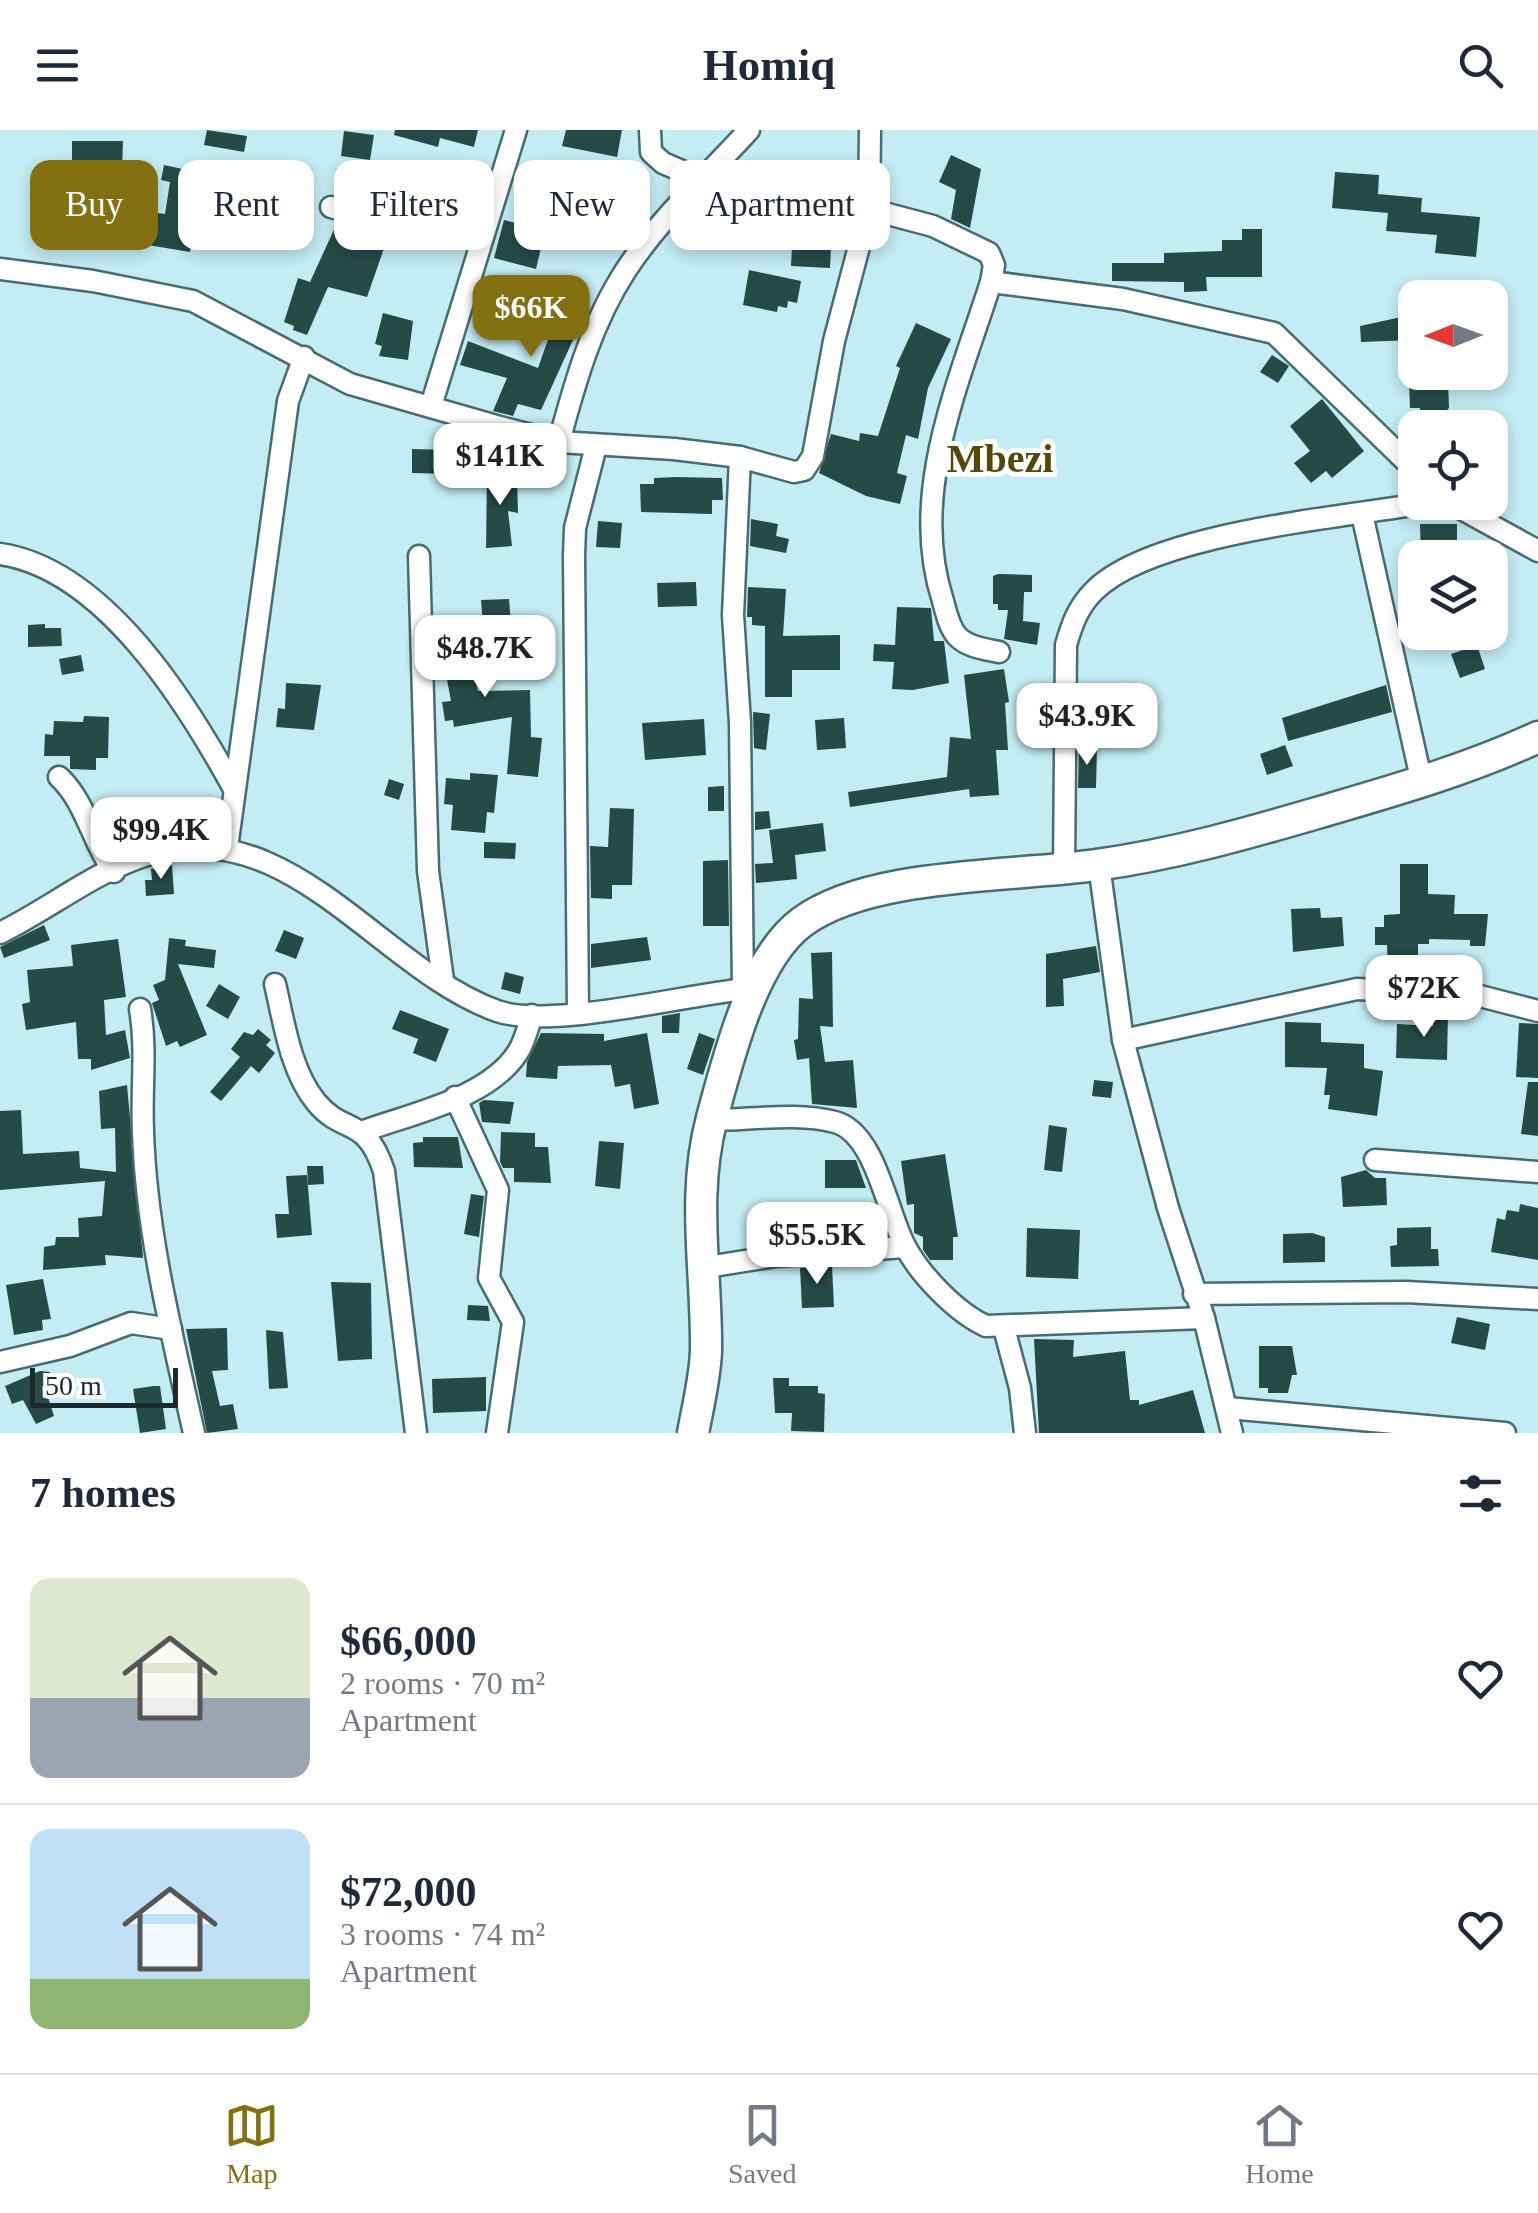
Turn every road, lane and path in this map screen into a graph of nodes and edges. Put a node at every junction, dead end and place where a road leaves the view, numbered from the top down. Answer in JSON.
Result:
{"nodes":[{"id":1,"x":516,"y":130,"type":"edge"},
{"id":2,"x":650,"y":130,"type":"edge"},
{"id":3,"x":749,"y":130,"type":"edge"},
{"id":4,"x":870,"y":130,"type":"edge"},
{"id":5,"x":721,"y":160,"type":"edge"},
{"id":6,"x":870,"y":160,"type":"edge"},
{"id":7,"x":670,"y":166,"type":"edge"},
{"id":8,"x":494,"y":200,"type":"edge"},
{"id":9,"x":331,"y":207,"type":"dead end"},
{"id":10,"x":334,"y":208,"type":"edge"},
{"id":11,"x":890,"y":215,"type":"edge"},
{"id":12,"x":670,"y":219,"type":"edge"},
{"id":13,"x":478,"y":250,"type":"edge"},
{"id":14,"x":858,"y":250,"type":"edge"},
{"id":15,"x":0,"y":269,"type":"edge"},
{"id":16,"x":991,"y":282,"type":"junction"},
{"id":17,"x":304,"y":357,"type":"junction"},
{"id":18,"x":431,"y":406,"type":"junction"},
{"id":19,"x":559,"y":442,"type":"junction"},
{"id":20,"x":596,"y":446,"type":"junction"},
{"id":21,"x":1398,"y":453,"type":"edge"},
{"id":22,"x":740,"y":457,"type":"junction"},
{"id":23,"x":1398,"y":508,"type":"edge"},
{"id":24,"x":1362,"y":514,"type":"junction"},
{"id":25,"x":1482,"y":520,"type":"edge"},
{"id":26,"x":1538,"y":551,"type":"edge"},
{"id":27,"x":0,"y":554,"type":"edge"},
{"id":28,"x":419,"y":556,"type":"dead end"},
{"id":29,"x":999,"y":652,"type":"dead end"},
{"id":30,"x":1538,"y":737,"type":"edge"},
{"id":31,"x":59,"y":777,"type":"dead end"},
{"id":32,"x":1422,"y":783,"type":"junction"},
{"id":33,"x":234,"y":789,"type":"junction"},
{"id":34,"x":227,"y":848,"type":"junction"},
{"id":35,"x":1099,"y":865,"type":"junction"},
{"id":36,"x":1064,"y":869,"type":"junction"},
{"id":37,"x":114,"y":872,"type":"junction"},
{"id":38,"x":0,"y":932,"type":"edge"},
{"id":39,"x":443,"y":980,"type":"junction"},
{"id":40,"x":275,"y":984,"type":"dead end"},
{"id":41,"x":749,"y":989,"type":"junction"},
{"id":42,"x":140,"y":1009,"type":"dead end"},
{"id":43,"x":1538,"y":1010,"type":"edge"},
{"id":44,"x":578,"y":1012,"type":"junction"},
{"id":45,"x":532,"y":1014,"type":"junction"},
{"id":46,"x":1123,"y":1040,"type":"junction"},
{"id":47,"x":455,"y":1097,"type":"junction"},
{"id":48,"x":712,"y":1120,"type":"junction"},
{"id":49,"x":364,"y":1131,"type":"junction"},
{"id":50,"x":1374,"y":1160,"type":"dead end"},
{"id":51,"x":1538,"y":1172,"type":"edge"},
{"id":52,"x":905,"y":1247,"type":"junction"},
{"id":53,"x":700,"y":1268,"type":"junction"},
{"id":54,"x":1194,"y":1294,"type":"junction"},
{"id":55,"x":1538,"y":1299,"type":"edge"},
{"id":56,"x":1204,"y":1318,"type":"junction"},
{"id":57,"x":1004,"y":1328,"type":"junction"},
{"id":58,"x":171,"y":1329,"type":"junction"},
{"id":59,"x":0,"y":1362,"type":"edge"},
{"id":60,"x":1228,"y":1408,"type":"junction"},
{"id":61,"x":194,"y":1433,"type":"edge"},
{"id":62,"x":416,"y":1433,"type":"edge"},
{"id":63,"x":497,"y":1433,"type":"edge"},
{"id":64,"x":693,"y":1433,"type":"edge"},
{"id":65,"x":1025,"y":1433,"type":"edge"},
{"id":66,"x":1232,"y":1433,"type":"edge"},
{"id":67,"x":1505,"y":1433,"type":"edge"}],
"edges":[{"from":1,"to":8,"type":"street"},
{"from":2,"to":7,"type":"street"},
{"from":3,"to":5,"type":"street"},
{"from":4,"to":6,"type":"street"},
{"from":9,"to":10,"type":"street"},
{"from":11,"to":16,"type":"street"},
{"from":12,"to":19,"type":"street"},
{"from":13,"to":18,"type":"street"},
{"from":14,"to":22,"type":"street"},
{"from":15,"to":17,"type":"street"},
{"from":16,"to":21,"type":"street"},
{"from":16,"to":29,"type":"street"},
{"from":17,"to":18,"type":"street"},
{"from":17,"to":33,"type":"street"},
{"from":18,"to":19,"type":"street"},
{"from":19,"to":20,"type":"street"},
{"from":20,"to":22,"type":"street"},
{"from":20,"to":44,"type":"street"},
{"from":22,"to":41,"type":"street"},
{"from":23,"to":24,"type":"street"},
{"from":24,"to":32,"type":"street"},
{"from":24,"to":36,"type":"street"},
{"from":25,"to":26,"type":"street"},
{"from":27,"to":33,"type":"street"},
{"from":28,"to":39,"type":"street"},
{"from":30,"to":32,"type":"street"},
{"from":31,"to":37,"type":"street"},
{"from":32,"to":35,"type":"street"},
{"from":33,"to":34,"type":"street"},
{"from":34,"to":37,"type":"street"},
{"from":34,"to":39,"type":"street"},
{"from":35,"to":36,"type":"street"},
{"from":35,"to":46,"type":"street"},
{"from":36,"to":41,"type":"street"},
{"from":37,"to":38,"type":"street"},
{"from":39,"to":45,"type":"street"},
{"from":40,"to":49,"type":"street"},
{"from":41,"to":44,"type":"street"},
{"from":41,"to":48,"type":"street"},
{"from":42,"to":58,"type":"street"},
{"from":43,"to":46,"type":"street"},
{"from":44,"to":45,"type":"street"},
{"from":45,"to":47,"type":"street"},
{"from":46,"to":54,"type":"street"},
{"from":47,"to":49,"type":"street"},
{"from":47,"to":63,"type":"street"},
{"from":48,"to":52,"type":"street"},
{"from":48,"to":53,"type":"street"},
{"from":49,"to":62,"type":"street"},
{"from":50,"to":51,"type":"street"},
{"from":52,"to":53,"type":"street"},
{"from":52,"to":57,"type":"street"},
{"from":53,"to":64,"type":"street"},
{"from":54,"to":55,"type":"street"},
{"from":54,"to":56,"type":"street"},
{"from":56,"to":57,"type":"street"},
{"from":56,"to":60,"type":"street"},
{"from":57,"to":65,"type":"street"},
{"from":58,"to":59,"type":"street"},
{"from":58,"to":61,"type":"street"},
{"from":60,"to":66,"type":"street"},
{"from":60,"to":67,"type":"street"}]}
